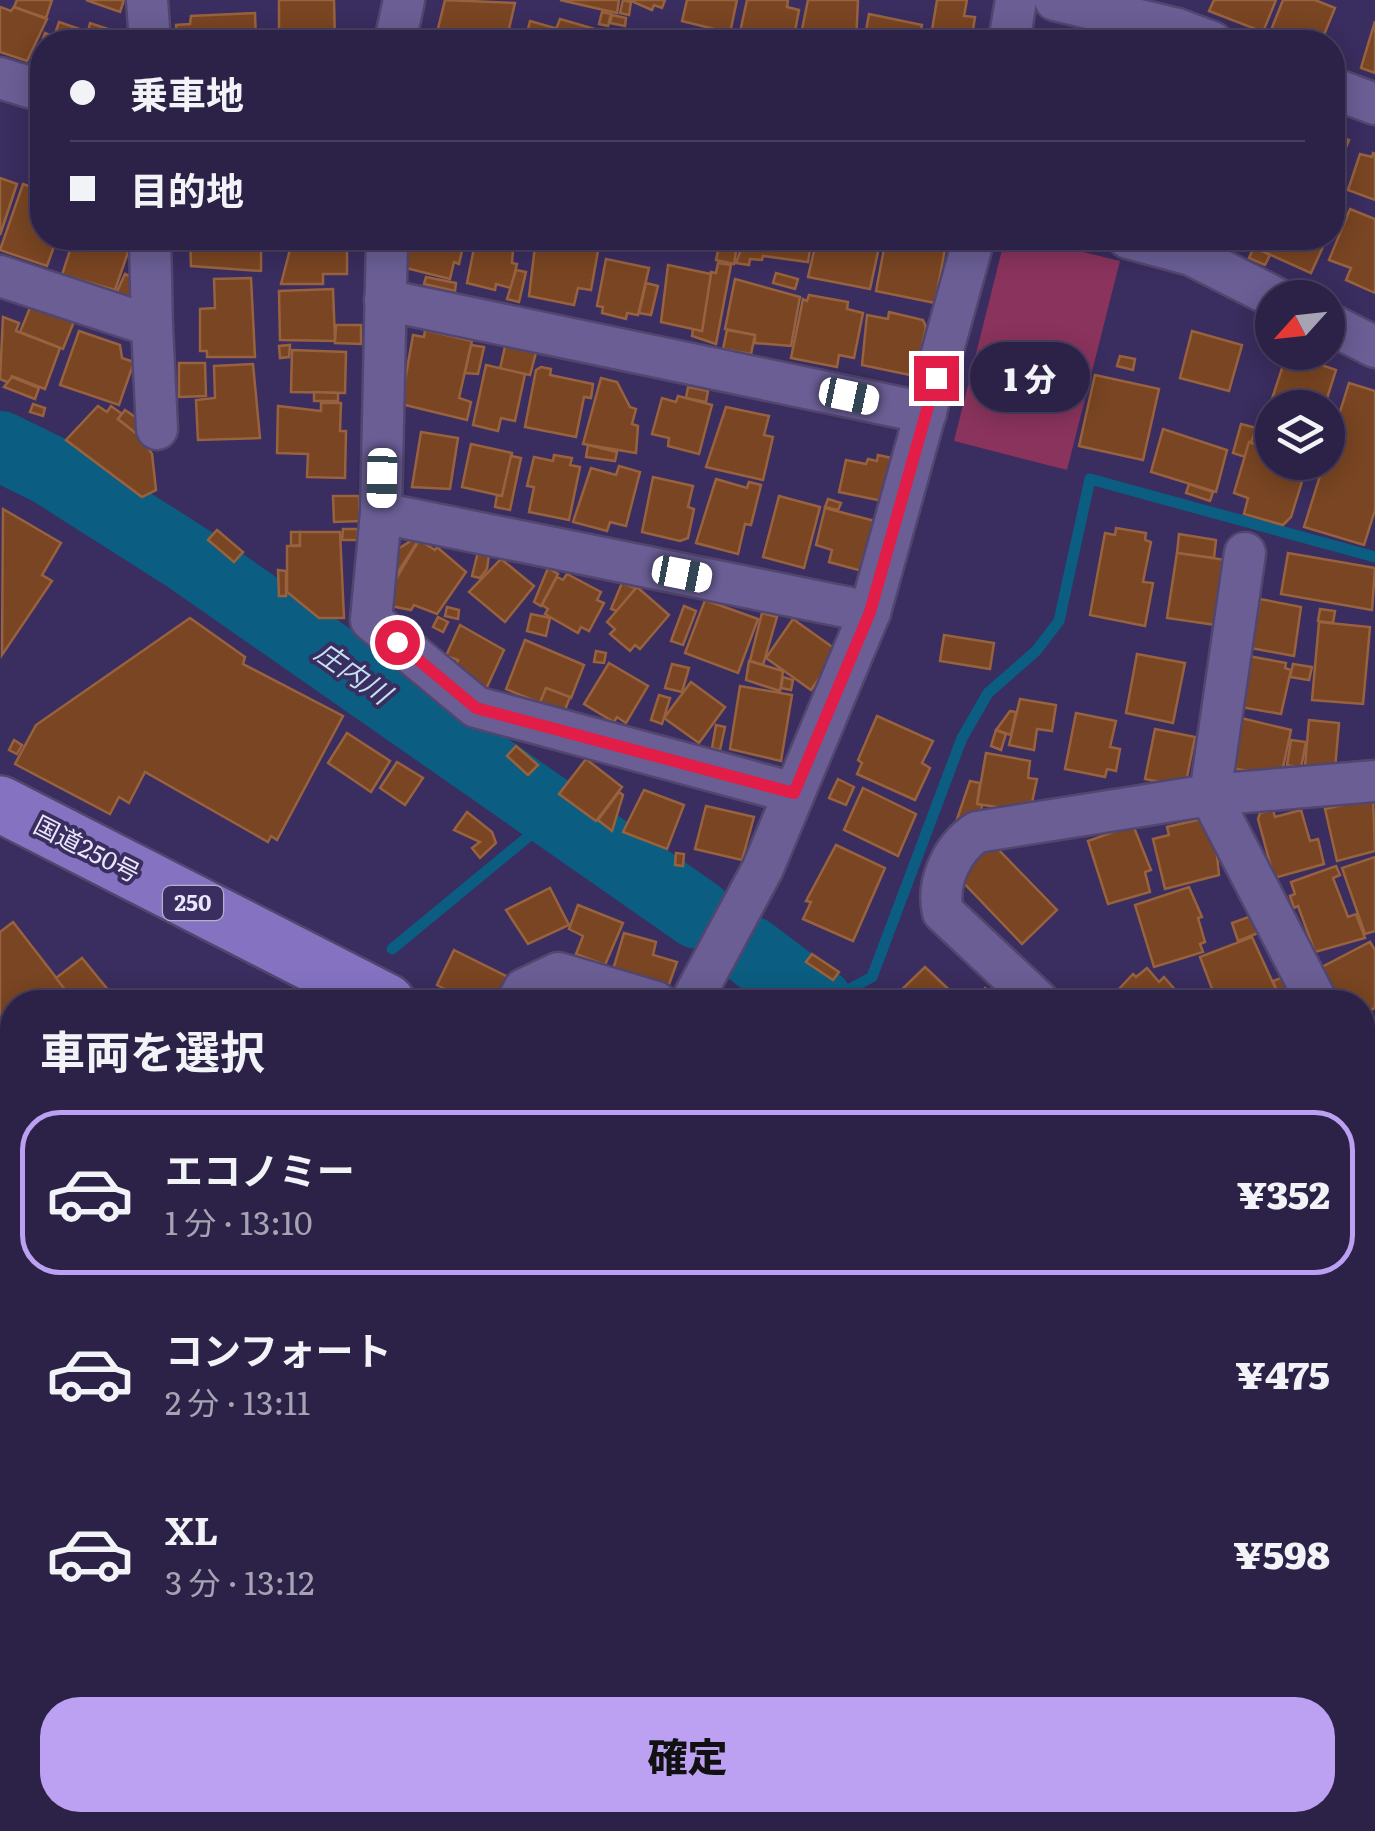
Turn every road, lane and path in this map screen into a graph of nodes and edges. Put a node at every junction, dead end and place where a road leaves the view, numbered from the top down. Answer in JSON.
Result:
{"nodes":[{"id":1,"x":147,"y":0,"type":"edge"},
{"id":2,"x":404,"y":0,"type":"edge"},
{"id":3,"x":1016,"y":0,"type":"edge"},
{"id":4,"x":1055,"y":0,"type":"edge"},
{"id":5,"x":149,"y":30,"type":"edge"},
{"id":6,"x":398,"y":30,"type":"edge"},
{"id":7,"x":1011,"y":30,"type":"edge"},
{"id":8,"x":1180,"y":30,"type":"edge"},
{"id":9,"x":0,"y":78,"type":"edge"},
{"id":10,"x":30,"y":88,"type":"edge"},
{"id":11,"x":1345,"y":93,"type":"edge"},
{"id":12,"x":1375,"y":104,"type":"edge"},
{"id":13,"x":150,"y":250,"type":"edge"},
{"id":14,"x":387,"y":250,"type":"edge"},
{"id":15,"x":971,"y":250,"type":"edge"},
{"id":16,"x":1175,"y":250,"type":"edge"},
{"id":17,"x":0,"y":276,"type":"edge"},
{"id":18,"x":1255,"y":287,"type":"edge"},
{"id":19,"x":386,"y":300,"type":"junction"},
{"id":20,"x":152,"y":326,"type":"junction"},
{"id":21,"x":1345,"y":332,"type":"edge"},
{"id":22,"x":1375,"y":347,"type":"edge"},
{"id":23,"x":926,"y":413,"type":"junction"},
{"id":24,"x":157,"y":429,"type":"dead end"},
{"id":25,"x":382,"y":514,"type":"junction"},
{"id":26,"x":1245,"y":553,"type":"dead end"},
{"id":27,"x":870,"y":612,"type":"junction"},
{"id":28,"x":1375,"y":780,"type":"edge"},
{"id":29,"x":794,"y":793,"type":"junction"},
{"id":30,"x":1210,"y":795,"type":"junction"},
{"id":31,"x":0,"y":804,"type":"edge"},
{"id":32,"x":364,"y":990,"type":"edge"},
{"id":33,"x":523,"y":990,"type":"edge"},
{"id":34,"x":615,"y":990,"type":"edge"},
{"id":35,"x":697,"y":990,"type":"edge"},
{"id":36,"x":1026,"y":990,"type":"edge"},
{"id":37,"x":1311,"y":990,"type":"edge"}],
"edges":[{"from":1,"to":5,"type":"street"},
{"from":2,"to":6,"type":"street"},
{"from":3,"to":7,"type":"street"},
{"from":4,"to":8,"type":"street"},
{"from":9,"to":10,"type":"street"},
{"from":11,"to":12,"type":"street"},
{"from":13,"to":20,"type":"street"},
{"from":14,"to":19,"type":"street"},
{"from":15,"to":23,"type":"street"},
{"from":16,"to":18,"type":"street"},
{"from":17,"to":20,"type":"street"},
{"from":19,"to":23,"type":"street"},
{"from":19,"to":25,"type":"street"},
{"from":20,"to":24,"type":"street"},
{"from":21,"to":22,"type":"street"},
{"from":23,"to":27,"type":"street"},
{"from":25,"to":27,"type":"street"},
{"from":25,"to":29,"type":"street"},
{"from":26,"to":30,"type":"street"},
{"from":27,"to":29,"type":"street"},
{"from":28,"to":30,"type":"street"},
{"from":29,"to":35,"type":"street"},
{"from":30,"to":36,"type":"street"},
{"from":30,"to":37,"type":"street"},
{"from":31,"to":32,"type":"highway","name":"国道250号","number":"250"},
{"from":33,"to":34,"type":"street"}]}
